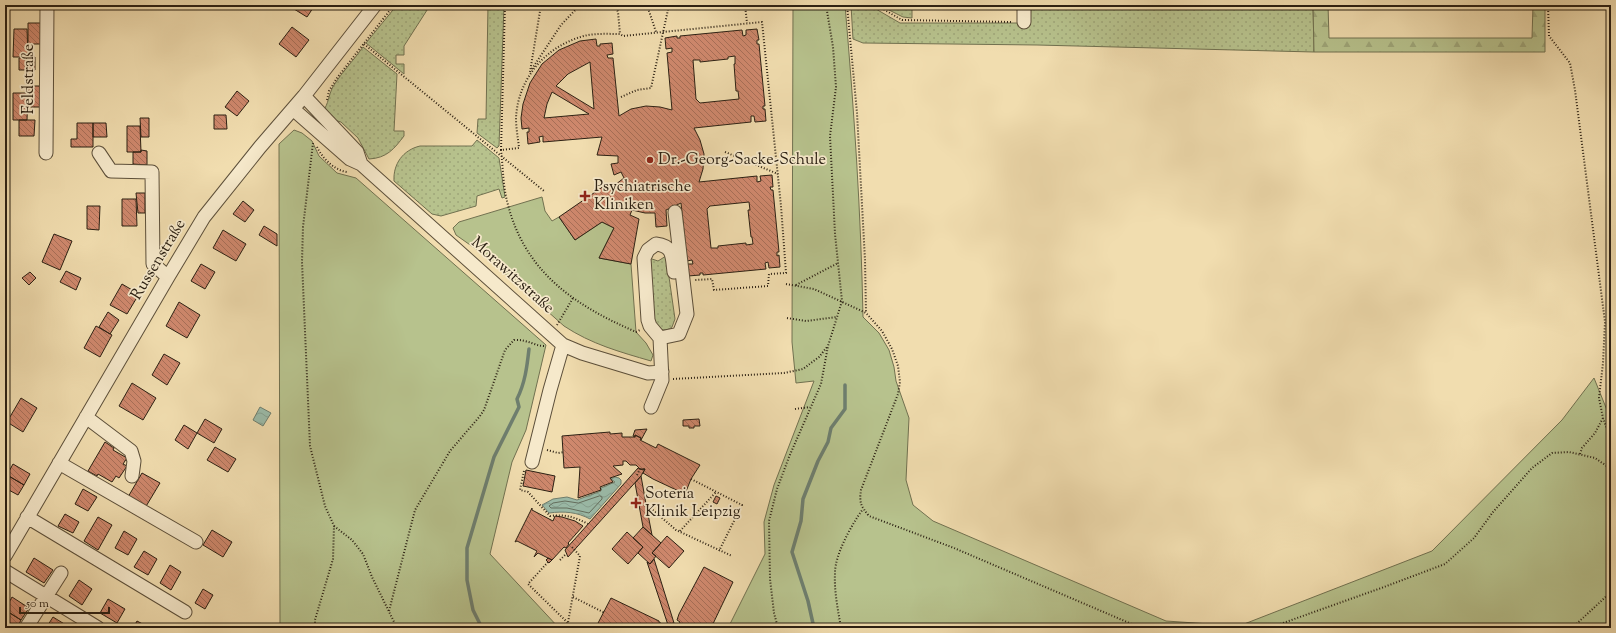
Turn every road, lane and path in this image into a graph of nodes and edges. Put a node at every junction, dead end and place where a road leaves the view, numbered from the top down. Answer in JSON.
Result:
{"nodes":[{"id":1,"x":47,"y":5,"type":"edge"},
{"id":2,"x":375,"y":5,"type":"edge"},
{"id":3,"x":394,"y":5,"type":"edge"},
{"id":4,"x":505,"y":5,"type":"edge"},
{"id":5,"x":541,"y":5,"type":"edge"},
{"id":6,"x":580,"y":5,"type":"edge"},
{"id":7,"x":615,"y":5,"type":"edge"},
{"id":8,"x":647,"y":5,"type":"edge"},
{"id":9,"x":668,"y":5,"type":"edge"},
{"id":10,"x":745,"y":5,"type":"edge"},
{"id":11,"x":826,"y":5,"type":"edge"},
{"id":12,"x":847,"y":5,"type":"edge"},
{"id":13,"x":876,"y":5,"type":"edge"},
{"id":14,"x":1024,"y":5,"type":"edge"},
{"id":15,"x":1548,"y":5,"type":"edge"},
{"id":16,"x":1024,"y":22,"type":"joint"},
{"id":17,"x":747,"y":23,"type":"junction"},
{"id":18,"x":656,"y":32,"type":"junction"},
{"id":19,"x":663,"y":32,"type":"junction"},
{"id":20,"x":620,"y":34,"type":"junction"},
{"id":21,"x":364,"y":44,"type":"junction"},
{"id":22,"x":530,"y":73,"type":"junction"},
{"id":23,"x":304,"y":96,"type":"junction"},
{"id":24,"x":621,"y":96,"type":"dead end"},
{"id":25,"x":327,"y":100,"type":"dead end"},
{"id":26,"x":293,"y":109,"type":"junction"},
{"id":27,"x":313,"y":140,"type":"dead end"},
{"id":28,"x":501,"y":150,"type":"junction"},
{"id":29,"x":725,"y":152,"type":"dead end"},
{"id":30,"x":46,"y":153,"type":"dead end"},
{"id":31,"x":99,"y":153,"type":"dead end"},
{"id":32,"x":502,"y":155,"type":"junction"},
{"id":33,"x":361,"y":164,"type":"junction"},
{"id":34,"x":778,"y":174,"type":"junction"},
{"id":35,"x":544,"y":191,"type":"dead end"},
{"id":36,"x":675,"y":212,"type":"dead end"},
{"id":37,"x":838,"y":263,"type":"junction"},
{"id":38,"x":168,"y":277,"type":"junction"},
{"id":39,"x":684,"y":281,"type":"junction"},
{"id":40,"x":786,"y":284,"type":"dead end"},
{"id":41,"x":796,"y":286,"type":"junction"},
{"id":42,"x":573,"y":298,"type":"junction"},
{"id":43,"x":842,"y":301,"type":"junction"},
{"id":44,"x":866,"y":313,"type":"junction"},
{"id":45,"x":837,"y":317,"type":"junction"},
{"id":46,"x":787,"y":318,"type":"dead end"},
{"id":47,"x":650,"y":326,"type":"junction"},
{"id":48,"x":680,"y":334,"type":"junction"},
{"id":49,"x":660,"y":338,"type":"junction"},
{"id":50,"x":555,"y":342,"type":"junction"},
{"id":51,"x":828,"y":346,"type":"junction"},
{"id":52,"x":662,"y":376,"type":"junction"},
{"id":53,"x":651,"y":407,"type":"dead end"},
{"id":54,"x":810,"y":407,"type":"junction"},
{"id":55,"x":795,"y":409,"type":"dead end"},
{"id":56,"x":86,"y":417,"type":"junction"},
{"id":57,"x":1603,"y":418,"type":"junction"},
{"id":58,"x":1611,"y":440,"type":"edge"},
{"id":59,"x":558,"y":452,"type":"dead end"},
{"id":60,"x":564,"y":452,"type":"dead end"},
{"id":61,"x":1580,"y":454,"type":"junction"},
{"id":62,"x":532,"y":462,"type":"joint"},
{"id":63,"x":59,"y":463,"type":"junction"},
{"id":64,"x":640,"y":469,"type":"dead end"},
{"id":65,"x":1611,"y":469,"type":"edge"},
{"id":66,"x":637,"y":475,"type":"dead end"},
{"id":67,"x":132,"y":476,"type":"dead end"},
{"id":68,"x":691,"y":479,"type":"dead end"},
{"id":69,"x":716,"y":492,"type":"junction"},
{"id":70,"x":646,"y":504,"type":"dead end"},
{"id":71,"x":863,"y":509,"type":"junction"},
{"id":72,"x":27,"y":517,"type":"junction"},
{"id":73,"x":588,"y":524,"type":"dead end"},
{"id":74,"x":334,"y":526,"type":"junction"},
{"id":75,"x":679,"y":531,"type":"junction"},
{"id":76,"x":196,"y":542,"type":"dead end"},
{"id":77,"x":572,"y":548,"type":"dead end"},
{"id":78,"x":719,"y":551,"type":"junction"},
{"id":79,"x":566,"y":554,"type":"dead end"},
{"id":80,"x":5,"y":556,"type":"edge"},
{"id":81,"x":732,"y":556,"type":"dead end"},
{"id":82,"x":560,"y":560,"type":"dead end"},
{"id":83,"x":548,"y":562,"type":"dead end"},
{"id":84,"x":5,"y":571,"type":"edge"},
{"id":85,"x":61,"y":572,"type":"dead end"},
{"id":86,"x":1611,"y":592,"type":"edge"},
{"id":87,"x":46,"y":595,"type":"junction"},
{"id":88,"x":573,"y":597,"type":"junction"},
{"id":89,"x":389,"y":611,"type":"junction"},
{"id":90,"x":185,"y":612,"type":"dead end"},
{"id":91,"x":605,"y":612,"type":"dead end"},
{"id":92,"x":568,"y":623,"type":"junction"},
{"id":93,"x":26,"y":628,"type":"edge"},
{"id":94,"x":98,"y":628,"type":"edge"},
{"id":95,"x":315,"y":628,"type":"edge"},
{"id":96,"x":397,"y":628,"type":"edge"},
{"id":97,"x":567,"y":628,"type":"edge"},
{"id":98,"x":778,"y":628,"type":"edge"},
{"id":99,"x":842,"y":628,"type":"edge"},
{"id":100,"x":1140,"y":628,"type":"edge"},
{"id":101,"x":1269,"y":628,"type":"edge"},
{"id":102,"x":1572,"y":628,"type":"edge"}],
"edges":[{"from":1,"to":30,"type":"street","name":"Feldstraße"},
{"from":2,"to":23,"type":"street","name":"Russenstraße"},
{"from":3,"to":21,"type":"path"},
{"from":4,"to":28,"type":"path"},
{"from":5,"to":22,"type":"path"},
{"from":6,"to":22,"type":"path"},
{"from":7,"to":20,"type":"path"},
{"from":8,"to":18,"type":"path"},
{"from":9,"to":19,"type":"path"},
{"from":10,"to":17,"type":"path"},
{"from":11,"to":37,"type":"path"},
{"from":12,"to":44,"type":"path"},
{"from":13,"to":16,"type":"path"},
{"from":14,"to":16,"type":"street"},
{"from":15,"to":57,"type":"path"},
{"from":17,"to":19,"type":"path"},
{"from":17,"to":34,"type":"path"},
{"from":18,"to":19,"type":"path"},
{"from":18,"to":20,"type":"path"},
{"from":19,"to":24,"type":"path"},
{"from":20,"to":22,"type":"path"},
{"from":21,"to":25,"type":"path"},
{"from":21,"to":32,"type":"path"},
{"from":22,"to":28,"type":"path"},
{"from":23,"to":26,"type":"street","name":"Russenstraße"},
{"from":23,"to":33,"type":"street","name":"Morawitzstraße"},
{"from":26,"to":33,"type":"street","name":"Morawitzstraße"},
{"from":26,"to":38,"type":"street","name":"Russenstraße"},
{"from":27,"to":74,"type":"path"},
{"from":28,"to":32,"type":"path"},
{"from":29,"to":34,"type":"path"},
{"from":31,"to":38,"type":"street"},
{"from":32,"to":35,"type":"path"},
{"from":32,"to":42,"type":"path"},
{"from":33,"to":50,"type":"street","name":"Morawitzstraße"},
{"from":34,"to":39,"type":"path"},
{"from":36,"to":39,"type":"street"},
{"from":37,"to":41,"type":"path"},
{"from":37,"to":43,"type":"path"},
{"from":38,"to":56,"type":"street","name":"Russenstraße"},
{"from":39,"to":48,"type":"street"},
{"from":40,"to":41,"type":"path"},
{"from":41,"to":43,"type":"path"},
{"from":42,"to":47,"type":"path"},
{"from":42,"to":50,"type":"path"},
{"from":43,"to":44,"type":"path"},
{"from":43,"to":45,"type":"path"},
{"from":44,"to":71,"type":"path"},
{"from":45,"to":46,"type":"path"},
{"from":45,"to":51,"type":"path"},
{"from":47,"to":48,"type":"street"},
{"from":47,"to":49,"type":"street"},
{"from":48,"to":49,"type":"street"},
{"from":49,"to":52,"type":"street"},
{"from":50,"to":52,"type":"street","name":"Morawitzstraße"},
{"from":50,"to":62,"type":"street"},
{"from":50,"to":89,"type":"path"},
{"from":51,"to":52,"type":"path"},
{"from":51,"to":54,"type":"path"},
{"from":52,"to":53,"type":"street"},
{"from":54,"to":55,"type":"path"},
{"from":54,"to":98,"type":"path"},
{"from":56,"to":63,"type":"street","name":"Russenstraße"},
{"from":56,"to":67,"type":"street"},
{"from":57,"to":58,"type":"path"},
{"from":57,"to":61,"type":"path"},
{"from":59,"to":60,"type":"path"},
{"from":61,"to":65,"type":"path"},
{"from":61,"to":101,"type":"path"},
{"from":62,"to":73,"type":"path"},
{"from":63,"to":72,"type":"street","name":"Russenstraße"},
{"from":63,"to":76,"type":"street"},
{"from":64,"to":66,"type":"path"},
{"from":68,"to":69,"type":"path"},
{"from":69,"to":75,"type":"path"},
{"from":69,"to":78,"type":"path"},
{"from":70,"to":75,"type":"path"},
{"from":71,"to":99,"type":"path"},
{"from":71,"to":100,"type":"path"},
{"from":72,"to":80,"type":"street","name":"Russenstraße"},
{"from":72,"to":90,"type":"street"},
{"from":74,"to":89,"type":"path"},
{"from":74,"to":95,"type":"path"},
{"from":75,"to":78,"type":"path"},
{"from":77,"to":88,"type":"path"},
{"from":78,"to":81,"type":"path"},
{"from":79,"to":82,"type":"path"},
{"from":83,"to":92,"type":"path"},
{"from":84,"to":87,"type":"street"},
{"from":85,"to":87,"type":"street"},
{"from":86,"to":102,"type":"path"},
{"from":87,"to":93,"type":"street"},
{"from":87,"to":94,"type":"street"},
{"from":88,"to":91,"type":"path"},
{"from":88,"to":92,"type":"path"},
{"from":89,"to":96,"type":"path"},
{"from":92,"to":97,"type":"path"}]}
